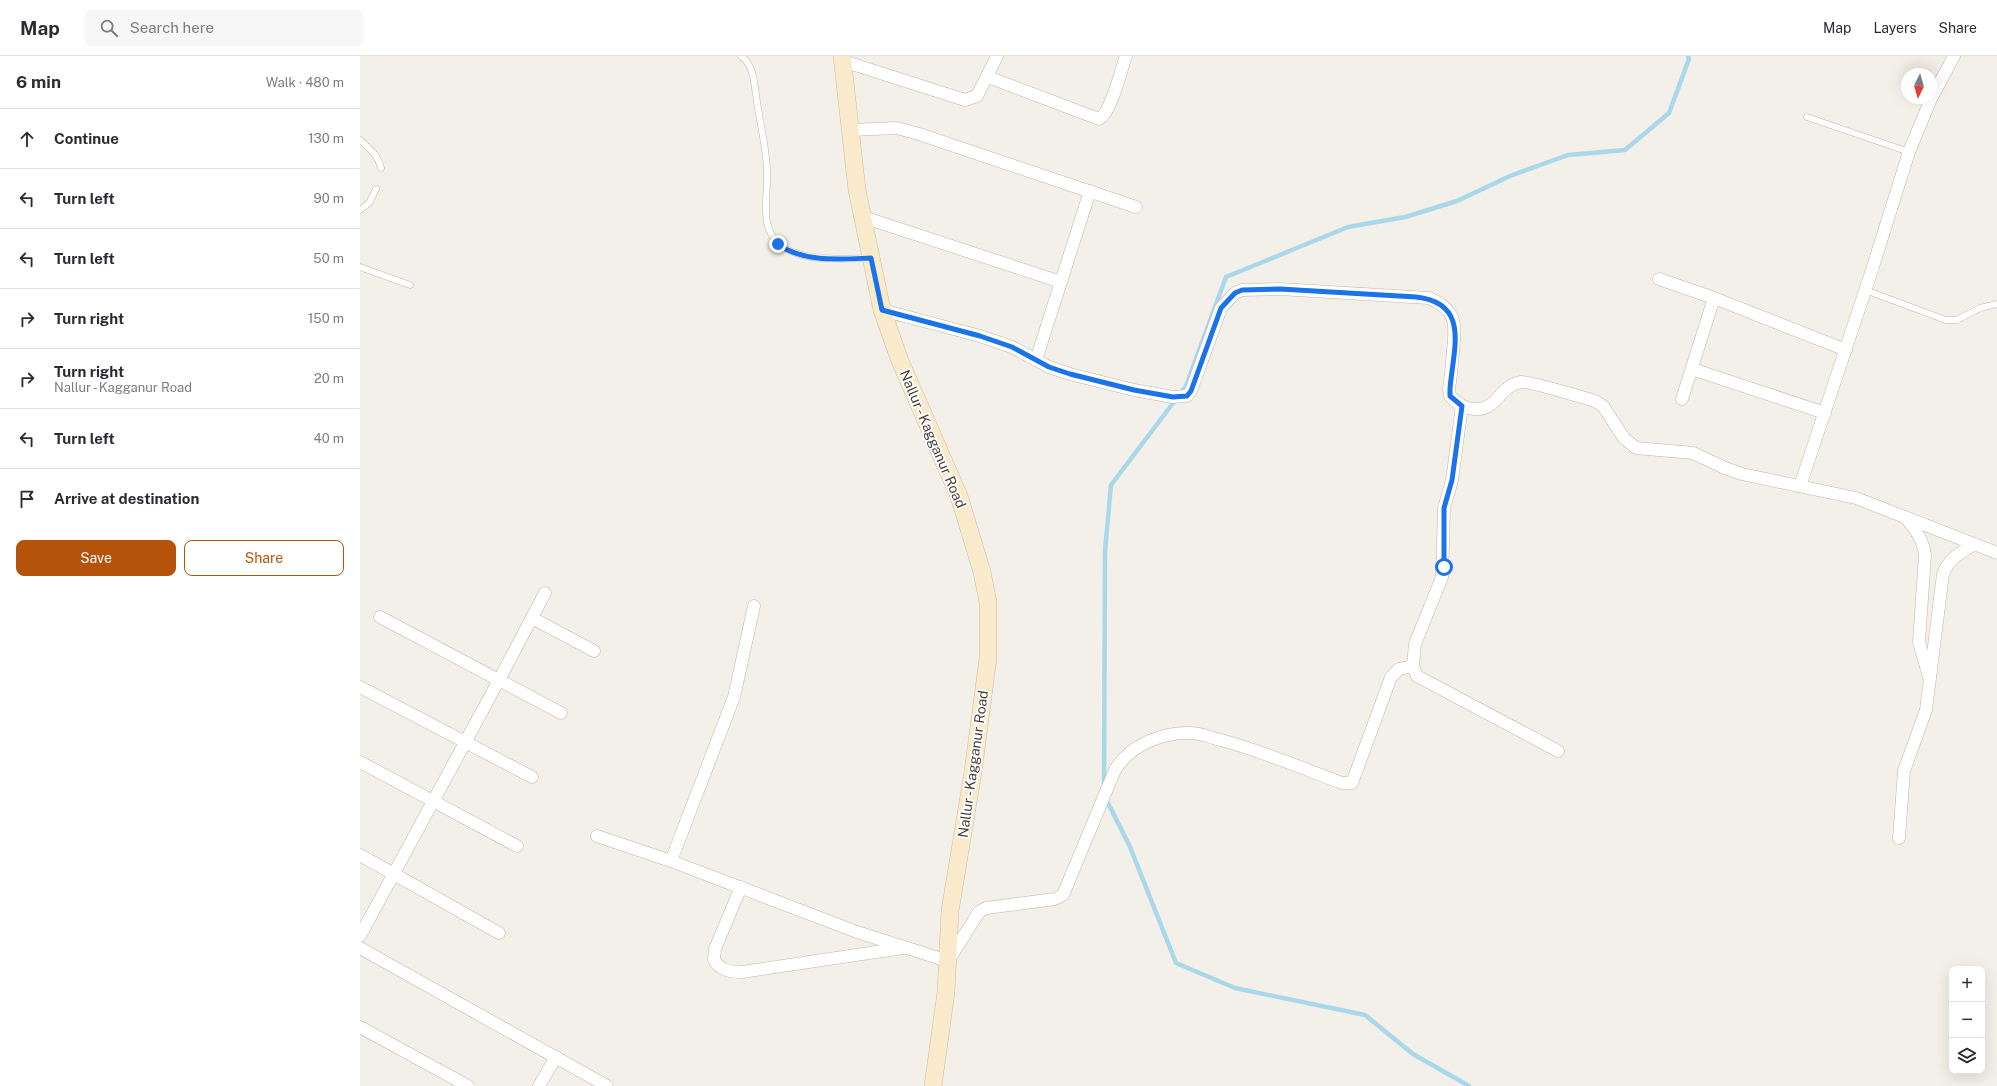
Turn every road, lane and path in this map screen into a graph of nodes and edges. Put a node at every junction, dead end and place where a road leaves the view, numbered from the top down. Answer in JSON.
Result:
{"nodes":[{"id":1,"x":741,"y":56,"type":"edge"},
{"id":2,"x":997,"y":56,"type":"edge"},
{"id":3,"x":1126,"y":56,"type":"edge"},
{"id":4,"x":1954,"y":56,"type":"edge"},
{"id":5,"x":842,"y":59,"type":"edge"},
{"id":6,"x":988,"y":77,"type":"junction"},
{"id":7,"x":1807,"y":116,"type":"dead end"},
{"id":8,"x":850,"y":130,"type":"junction"},
{"id":9,"x":360,"y":140,"type":"edge"},
{"id":10,"x":1909,"y":152,"type":"junction"},
{"id":11,"x":381,"y":168,"type":"dead end"},
{"id":12,"x":376,"y":189,"type":"dead end"},
{"id":13,"x":1090,"y":191,"type":"junction"},
{"id":14,"x":1136,"y":207,"type":"dead end"},
{"id":15,"x":360,"y":210,"type":"edge"},
{"id":16,"x":863,"y":217,"type":"junction"},
{"id":17,"x":871,"y":258,"type":"junction"},
{"id":18,"x":360,"y":267,"type":"edge"},
{"id":19,"x":1659,"y":279,"type":"dead end"},
{"id":20,"x":1061,"y":282,"type":"junction"},
{"id":21,"x":410,"y":285,"type":"dead end"},
{"id":22,"x":1866,"y":290,"type":"junction"},
{"id":23,"x":1714,"y":298,"type":"junction"},
{"id":24,"x":1997,"y":304,"type":"edge"},
{"id":25,"x":882,"y":310,"type":"junction"},
{"id":26,"x":1846,"y":350,"type":"junction"},
{"id":27,"x":1036,"y":360,"type":"junction"},
{"id":28,"x":1692,"y":369,"type":"junction"},
{"id":29,"x":1682,"y":399,"type":"dead end"},
{"id":30,"x":1462,"y":406,"type":"junction"},
{"id":31,"x":1825,"y":413,"type":"junction"},
{"id":32,"x":1800,"y":486,"type":"junction"},
{"id":33,"x":1905,"y":517,"type":"junction"},
{"id":34,"x":1974,"y":544,"type":"junction"},
{"id":35,"x":1997,"y":553,"type":"edge"},
{"id":36,"x":545,"y":593,"type":"dead end"},
{"id":37,"x":754,"y":606,"type":"dead end"},
{"id":38,"x":380,"y":617,"type":"dead end"},
{"id":39,"x":532,"y":618,"type":"junction"},
{"id":40,"x":594,"y":651,"type":"dead end"},
{"id":41,"x":1413,"y":666,"type":"junction"},
{"id":42,"x":499,"y":680,"type":"junction"},
{"id":43,"x":1930,"y":680,"type":"junction"},
{"id":44,"x":360,"y":687,"type":"edge"},
{"id":45,"x":561,"y":713,"type":"dead end"},
{"id":46,"x":466,"y":742,"type":"junction"},
{"id":47,"x":1558,"y":751,"type":"dead end"},
{"id":48,"x":360,"y":762,"type":"edge"},
{"id":49,"x":532,"y":777,"type":"dead end"},
{"id":50,"x":434,"y":801,"type":"junction"},
{"id":51,"x":597,"y":836,"type":"dead end"},
{"id":52,"x":1899,"y":838,"type":"dead end"},
{"id":53,"x":516,"y":846,"type":"dead end"},
{"id":54,"x":360,"y":855,"type":"edge"},
{"id":55,"x":671,"y":861,"type":"junction"},
{"id":56,"x":394,"y":873,"type":"junction"},
{"id":57,"x":741,"y":887,"type":"junction"},
{"id":58,"x":499,"y":933,"type":"dead end"},
{"id":59,"x":360,"y":936,"type":"edge"},
{"id":60,"x":360,"y":948,"type":"edge"},
{"id":61,"x":906,"y":948,"type":"junction"},
{"id":62,"x":948,"y":961,"type":"junction"},
{"id":63,"x":360,"y":1027,"type":"edge"},
{"id":64,"x":556,"y":1056,"type":"junction"},
{"id":65,"x":468,"y":1086,"type":"edge"},
{"id":66,"x":539,"y":1086,"type":"edge"},
{"id":67,"x":607,"y":1086,"type":"edge"},
{"id":68,"x":934,"y":1086,"type":"edge"}],
"edges":[{"from":1,"to":17,"type":"lane"},
{"from":2,"to":6,"type":"street"},
{"from":3,"to":6,"type":"street"},
{"from":4,"to":10,"type":"street"},
{"from":5,"to":6,"type":"street"},
{"from":5,"to":8,"type":"main road","name":"Nallur - Kagganur Road"},
{"from":7,"to":10,"type":"lane"},
{"from":8,"to":13,"type":"street"},
{"from":8,"to":16,"type":"main road","name":"Nallur - Kagganur Road"},
{"from":9,"to":11,"type":"lane"},
{"from":10,"to":22,"type":"street"},
{"from":12,"to":15,"type":"lane"},
{"from":13,"to":14,"type":"street"},
{"from":13,"to":20,"type":"street"},
{"from":16,"to":17,"type":"main road","name":"Nallur - Kagganur Road"},
{"from":16,"to":20,"type":"street"},
{"from":17,"to":25,"type":"main road","name":"Nallur - Kagganur Road"},
{"from":18,"to":21,"type":"lane"},
{"from":19,"to":23,"type":"street"},
{"from":20,"to":27,"type":"street"},
{"from":22,"to":24,"type":"lane"},
{"from":22,"to":26,"type":"street"},
{"from":23,"to":26,"type":"street"},
{"from":23,"to":28,"type":"street"},
{"from":25,"to":27,"type":"street"},
{"from":25,"to":62,"type":"main road","name":"Nallur - Kagganur Road"},
{"from":26,"to":31,"type":"street"},
{"from":27,"to":30,"type":"street"},
{"from":28,"to":29,"type":"street"},
{"from":28,"to":31,"type":"street"},
{"from":30,"to":32,"type":"street"},
{"from":30,"to":41,"type":"street"},
{"from":31,"to":32,"type":"street"},
{"from":32,"to":33,"type":"street"},
{"from":33,"to":34,"type":"street"},
{"from":33,"to":43,"type":"street"},
{"from":34,"to":35,"type":"street"},
{"from":34,"to":43,"type":"street"},
{"from":36,"to":39,"type":"street"},
{"from":37,"to":55,"type":"street"},
{"from":38,"to":42,"type":"street"},
{"from":39,"to":40,"type":"street"},
{"from":39,"to":42,"type":"street"},
{"from":41,"to":47,"type":"street"},
{"from":41,"to":62,"type":"street"},
{"from":42,"to":45,"type":"street"},
{"from":42,"to":46,"type":"street"},
{"from":43,"to":52,"type":"street"},
{"from":44,"to":46,"type":"street"},
{"from":46,"to":49,"type":"street"},
{"from":46,"to":50,"type":"street"},
{"from":48,"to":50,"type":"street"},
{"from":50,"to":53,"type":"street"},
{"from":50,"to":56,"type":"street"},
{"from":51,"to":55,"type":"street"},
{"from":54,"to":56,"type":"street"},
{"from":55,"to":57,"type":"street"},
{"from":56,"to":58,"type":"street"},
{"from":56,"to":59,"type":"street"},
{"from":57,"to":61,"type":"street"},
{"from":57,"to":61,"type":"street"},
{"from":60,"to":64,"type":"street"},
{"from":61,"to":62,"type":"street"},
{"from":62,"to":68,"type":"main road","name":"Nallur - Kagganur Road"},
{"from":63,"to":65,"type":"street"},
{"from":64,"to":66,"type":"street"},
{"from":64,"to":67,"type":"street"}]}
